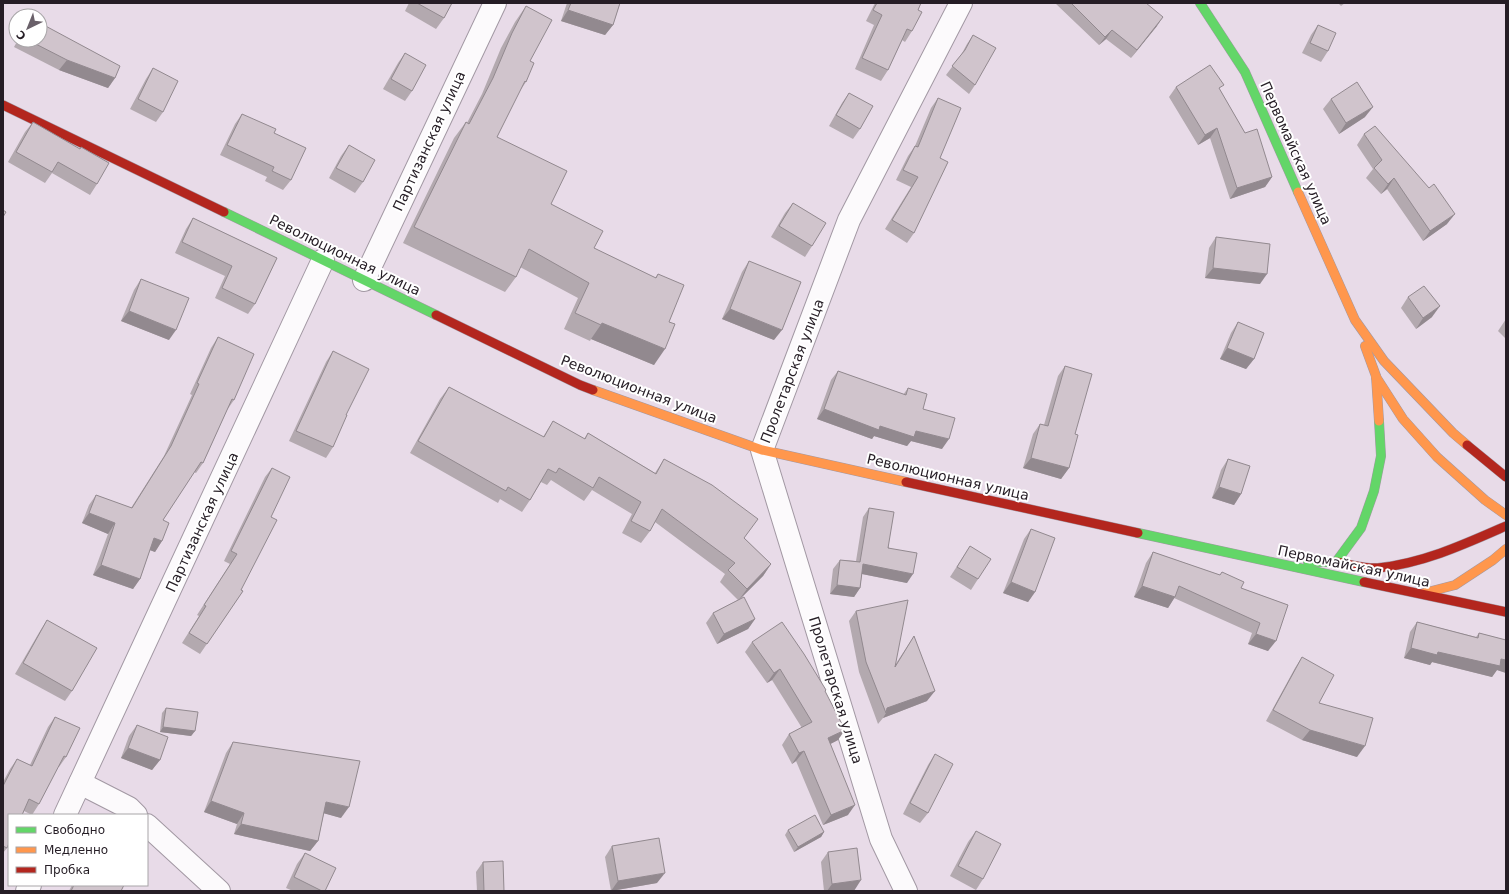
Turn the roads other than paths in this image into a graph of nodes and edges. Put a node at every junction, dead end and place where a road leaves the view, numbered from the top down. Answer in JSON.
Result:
{"nodes":[{"id":1,"x":495,"y":3,"type":"edge"},
{"id":2,"x":961,"y":3,"type":"edge"},
{"id":3,"x":1200,"y":3,"type":"edge"},
{"id":4,"x":3,"y":105,"type":"edge"},
{"id":5,"x":324,"y":260,"type":"junction"},
{"id":6,"x":364,"y":280,"type":"junction"},
{"id":7,"x":1355,"y":320,"type":"junction"},
{"id":8,"x":1376,"y":376,"type":"junction"},
{"id":9,"x":762,"y":450,"type":"junction"},
{"id":10,"x":1484,"y":458,"type":"junction"},
{"id":11,"x":1506,"y":477,"type":"edge"},
{"id":12,"x":1506,"y":484,"type":"edge"},
{"id":13,"x":1506,"y":515,"type":"edge"},
{"id":14,"x":1506,"y":526,"type":"edge"},
{"id":15,"x":1506,"y":549,"type":"edge"},
{"id":16,"x":1262,"y":561,"type":"junction"},
{"id":17,"x":1336,"y":562,"type":"junction"},
{"id":18,"x":1419,"y":594,"type":"junction"},
{"id":19,"x":1506,"y":612,"type":"edge"},
{"id":20,"x":80,"y":783,"type":"junction"},
{"id":21,"x":65,"y":814,"type":"edge"},
{"id":22,"x":135,"y":814,"type":"edge"},
{"id":23,"x":148,"y":826,"type":"edge"},
{"id":24,"x":219,"y":891,"type":"edge"},
{"id":25,"x":906,"y":891,"type":"edge"}],
"edges":[{"from":1,"to":6,"type":"street","name":"Партизанская улица"},
{"from":2,"to":9,"type":"street","name":"Пролетарская улица"},
{"from":3,"to":7,"type":"street","name":"Первомайская улица"},
{"from":4,"to":5,"type":"street","name":"Революционная улица"},
{"from":5,"to":6,"type":"street","name":"Революционная улица"},
{"from":5,"to":20,"type":"street","name":"Партизанская улица"},
{"from":6,"to":9,"type":"street","name":"Революционная улица"},
{"from":7,"to":8,"type":"street","name":"Первомайская улица"},
{"from":7,"to":10,"type":"street","name":"Первомайская улица"},
{"from":8,"to":13,"type":"street"},
{"from":8,"to":17,"type":"street","name":"Первомайская улица"},
{"from":9,"to":16,"type":"street","name":"Революционная улица"},
{"from":9,"to":25,"type":"street","name":"Пролетарская улица"},
{"from":10,"to":11,"type":"street","name":"Первомайская улица"},
{"from":10,"to":12,"type":"street"},
{"from":14,"to":17,"type":"street"},
{"from":15,"to":18,"type":"street"},
{"from":16,"to":17,"type":"street","name":"Первомайская улица"},
{"from":16,"to":18,"type":"street","name":"Первомайская улица"},
{"from":18,"to":19,"type":"street","name":"Первомайская улица"},
{"from":20,"to":21,"type":"street","name":"Партизанская улица"},
{"from":20,"to":22,"type":"street"},
{"from":23,"to":24,"type":"street"}]}
